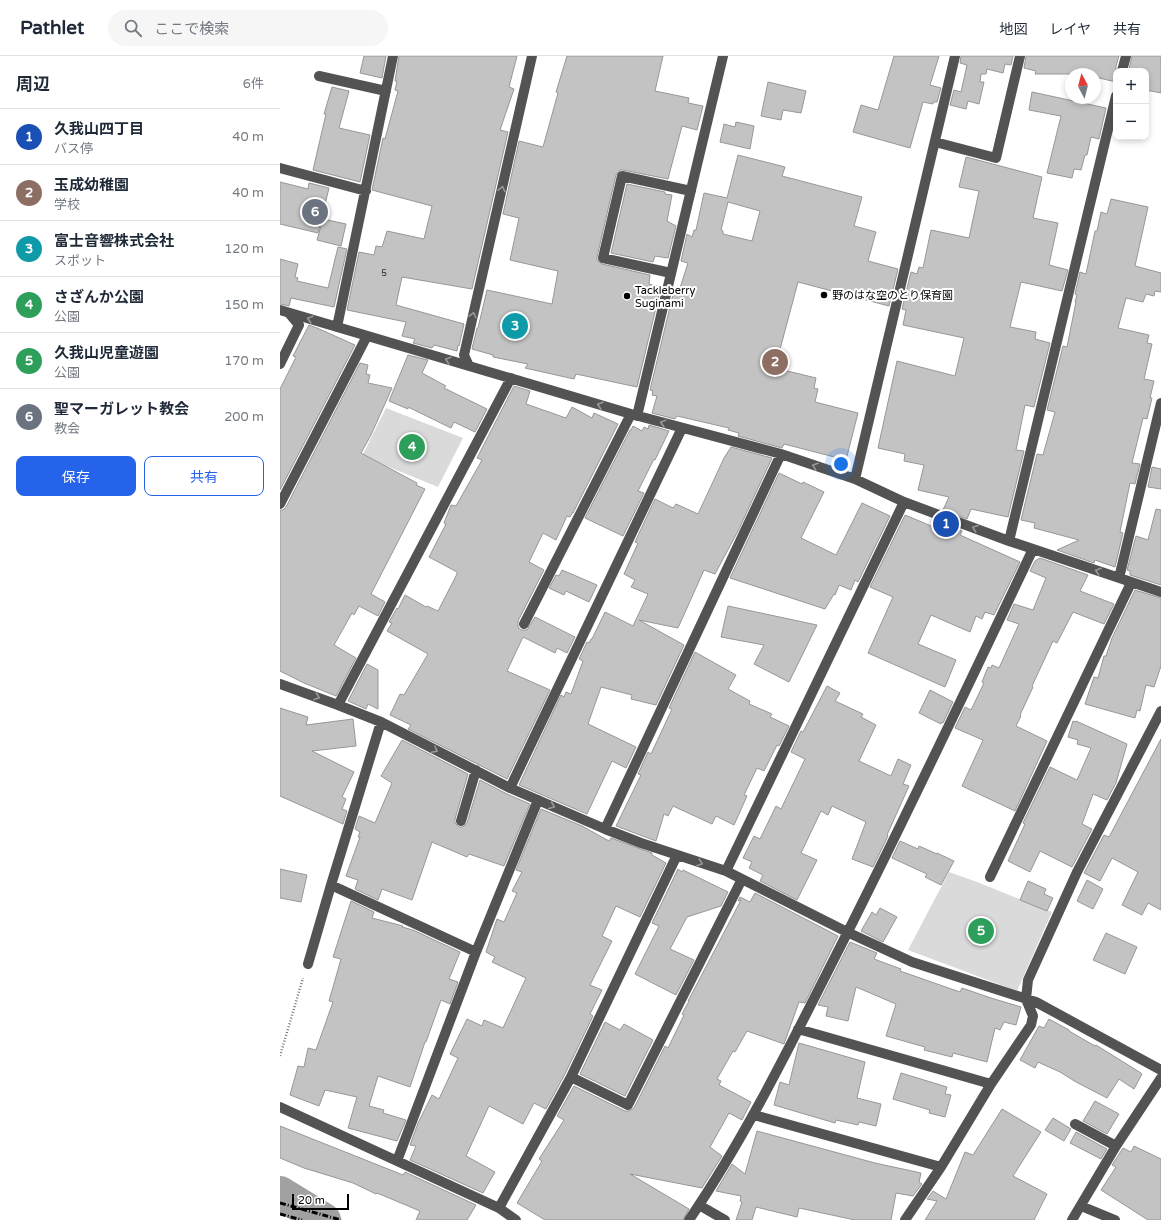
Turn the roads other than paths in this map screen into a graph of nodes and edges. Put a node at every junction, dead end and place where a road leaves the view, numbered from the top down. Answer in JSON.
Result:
{"nodes":[{"id":1,"x":393,"y":56,"type":"edge"},
{"id":2,"x":532,"y":56,"type":"edge"},
{"id":3,"x":723,"y":56,"type":"edge"},
{"id":4,"x":955,"y":56,"type":"edge"},
{"id":5,"x":1020,"y":56,"type":"edge"},
{"id":6,"x":1126,"y":56,"type":"edge"},
{"id":7,"x":1123,"y":68,"type":"edge"},
{"id":8,"x":319,"y":76,"type":"dead end"},
{"id":9,"x":386,"y":91,"type":"junction"},
{"id":10,"x":1114,"y":104,"type":"edge"},
{"id":11,"x":935,"y":142,"type":"junction"},
{"id":12,"x":280,"y":168,"type":"edge"},
{"id":13,"x":366,"y":191,"type":"junction"},
{"id":14,"x":691,"y":191,"type":"junction"},
{"id":15,"x":671,"y":273,"type":"junction"},
{"id":16,"x":284,"y":311,"type":"edge"},
{"id":17,"x":337,"y":327,"type":"junction"},
{"id":18,"x":367,"y":336,"type":"junction"},
{"id":19,"x":280,"y":364,"type":"edge"},
{"id":20,"x":469,"y":366,"type":"junction"},
{"id":21,"x":511,"y":378,"type":"junction"},
{"id":22,"x":1161,"y":403,"type":"edge"},
{"id":23,"x":634,"y":415,"type":"junction"},
{"id":24,"x":682,"y":428,"type":"junction"},
{"id":25,"x":781,"y":454,"type":"junction"},
{"id":26,"x":855,"y":479,"type":"junction"},
{"id":27,"x":904,"y":502,"type":"junction"},
{"id":28,"x":280,"y":504,"type":"edge"},
{"id":29,"x":1009,"y":541,"type":"junction"},
{"id":30,"x":1033,"y":549,"type":"junction"},
{"id":31,"x":1120,"y":578,"type":"junction"},
{"id":32,"x":1131,"y":583,"type":"junction"},
{"id":33,"x":1161,"y":592,"type":"edge"},
{"id":34,"x":524,"y":624,"type":"dead end"},
{"id":35,"x":280,"y":684,"type":"edge"},
{"id":36,"x":338,"y":705,"type":"junction"},
{"id":37,"x":1161,"y":711,"type":"edge"},
{"id":38,"x":381,"y":722,"type":"junction"},
{"id":39,"x":476,"y":770,"type":"junction"},
{"id":40,"x":510,"y":788,"type":"junction"},
{"id":41,"x":538,"y":800,"type":"junction"},
{"id":42,"x":461,"y":822,"type":"dead end"},
{"id":43,"x":605,"y":829,"type":"junction"},
{"id":44,"x":677,"y":855,"type":"junction"},
{"id":45,"x":726,"y":871,"type":"junction"},
{"id":46,"x":990,"y":877,"type":"dead end"},
{"id":47,"x":742,"y":879,"type":"junction"},
{"id":48,"x":331,"y":885,"type":"junction"},
{"id":49,"x":848,"y":932,"type":"junction"},
{"id":50,"x":476,"y":952,"type":"junction"},
{"id":51,"x":308,"y":964,"type":"road end"},
{"id":52,"x":1026,"y":999,"type":"junction"},
{"id":53,"x":798,"y":1029,"type":"junction"},
{"id":54,"x":1161,"y":1070,"type":"edge"},
{"id":55,"x":571,"y":1077,"type":"junction"},
{"id":56,"x":1161,"y":1078,"type":"edge"},
{"id":57,"x":991,"y":1084,"type":"junction"},
{"id":58,"x":280,"y":1107,"type":"edge"},
{"id":59,"x":754,"y":1115,"type":"junction"},
{"id":60,"x":1075,"y":1124,"type":"dead end"},
{"id":61,"x":1116,"y":1146,"type":"junction"},
{"id":62,"x":397,"y":1160,"type":"junction"},
{"id":63,"x":941,"y":1168,"type":"junction"},
{"id":64,"x":699,"y":1205,"type":"junction"},
{"id":65,"x":1081,"y":1206,"type":"junction"},
{"id":66,"x":499,"y":1208,"type":"junction"},
{"id":67,"x":516,"y":1220,"type":"edge"},
{"id":68,"x":689,"y":1220,"type":"edge"},
{"id":69,"x":726,"y":1220,"type":"edge"},
{"id":70,"x":905,"y":1220,"type":"edge"},
{"id":71,"x":1072,"y":1220,"type":"edge"},
{"id":72,"x":1115,"y":1220,"type":"edge"}],
"edges":[{"from":1,"to":9,"type":"street"},
{"from":20,"to":2,"type":"street","one_way":true},
{"from":3,"to":14,"type":"street"},
{"from":4,"to":11,"type":"street"},
{"from":5,"to":11,"type":"street"},
{"from":6,"to":7,"type":"street"},
{"from":8,"to":9,"type":"street"},
{"from":9,"to":13,"type":"street"},
{"from":10,"to":29,"type":"street"},
{"from":11,"to":26,"type":"street"},
{"from":12,"to":13,"type":"street"},
{"from":13,"to":17,"type":"street"},
{"from":14,"to":15,"type":"street"},
{"from":14,"to":15,"type":"street"},
{"from":15,"to":23,"type":"street"},
{"from":17,"to":16,"type":"street","one_way":true},
{"from":16,"to":19,"type":"street"},
{"from":17,"to":18,"type":"street"},
{"from":20,"to":18,"type":"street","one_way":true},
{"from":18,"to":28,"type":"street"},
{"from":20,"to":21,"type":"street"},
{"from":23,"to":21,"type":"street","one_way":true},
{"from":21,"to":36,"type":"street"},
{"from":22,"to":31,"type":"street"},
{"from":24,"to":23,"type":"street","one_way":true},
{"from":23,"to":34,"type":"street"},
{"from":24,"to":25,"type":"street"},
{"from":24,"to":40,"type":"street"},
{"from":26,"to":25,"type":"street","one_way":true},
{"from":25,"to":43,"type":"street"},
{"from":26,"to":27,"type":"street"},
{"from":29,"to":27,"type":"street","one_way":true},
{"from":27,"to":45,"type":"street"},
{"from":29,"to":30,"type":"street"},
{"from":31,"to":30,"type":"street","one_way":true},
{"from":30,"to":49,"type":"street"},
{"from":31,"to":32,"type":"street"},
{"from":32,"to":33,"type":"street"},
{"from":32,"to":46,"type":"street"},
{"from":35,"to":36,"type":"street","one_way":true},
{"from":36,"to":38,"type":"street"},
{"from":37,"to":52,"type":"street"},
{"from":38,"to":39,"type":"street","one_way":true},
{"from":38,"to":48,"type":"street"},
{"from":39,"to":40,"type":"street"},
{"from":39,"to":42,"type":"street"},
{"from":40,"to":41,"type":"street"},
{"from":41,"to":43,"type":"street","one_way":true},
{"from":41,"to":50,"type":"street"},
{"from":43,"to":44,"type":"street"},
{"from":44,"to":45,"type":"street","one_way":true},
{"from":44,"to":55,"type":"street"},
{"from":45,"to":47,"type":"street"},
{"from":47,"to":49,"type":"street"},
{"from":47,"to":55,"type":"street"},
{"from":48,"to":50,"type":"street"},
{"from":48,"to":51,"type":"street"},
{"from":49,"to":52,"type":"street"},
{"from":49,"to":53,"type":"street"},
{"from":50,"to":62,"type":"street"},
{"from":52,"to":54,"type":"street"},
{"from":52,"to":57,"type":"street"},
{"from":53,"to":57,"type":"street"},
{"from":53,"to":59,"type":"street"},
{"from":55,"to":66,"type":"street"},
{"from":56,"to":61,"type":"street"},
{"from":57,"to":63,"type":"street"},
{"from":58,"to":62,"type":"street"},
{"from":59,"to":63,"type":"street"},
{"from":59,"to":64,"type":"street"},
{"from":60,"to":61,"type":"street"},
{"from":61,"to":65,"type":"street"},
{"from":62,"to":66,"type":"street"},
{"from":63,"to":70,"type":"street"},
{"from":64,"to":68,"type":"street"},
{"from":64,"to":69,"type":"street"},
{"from":65,"to":71,"type":"street"},
{"from":65,"to":72,"type":"street"},
{"from":66,"to":67,"type":"street"}]}
